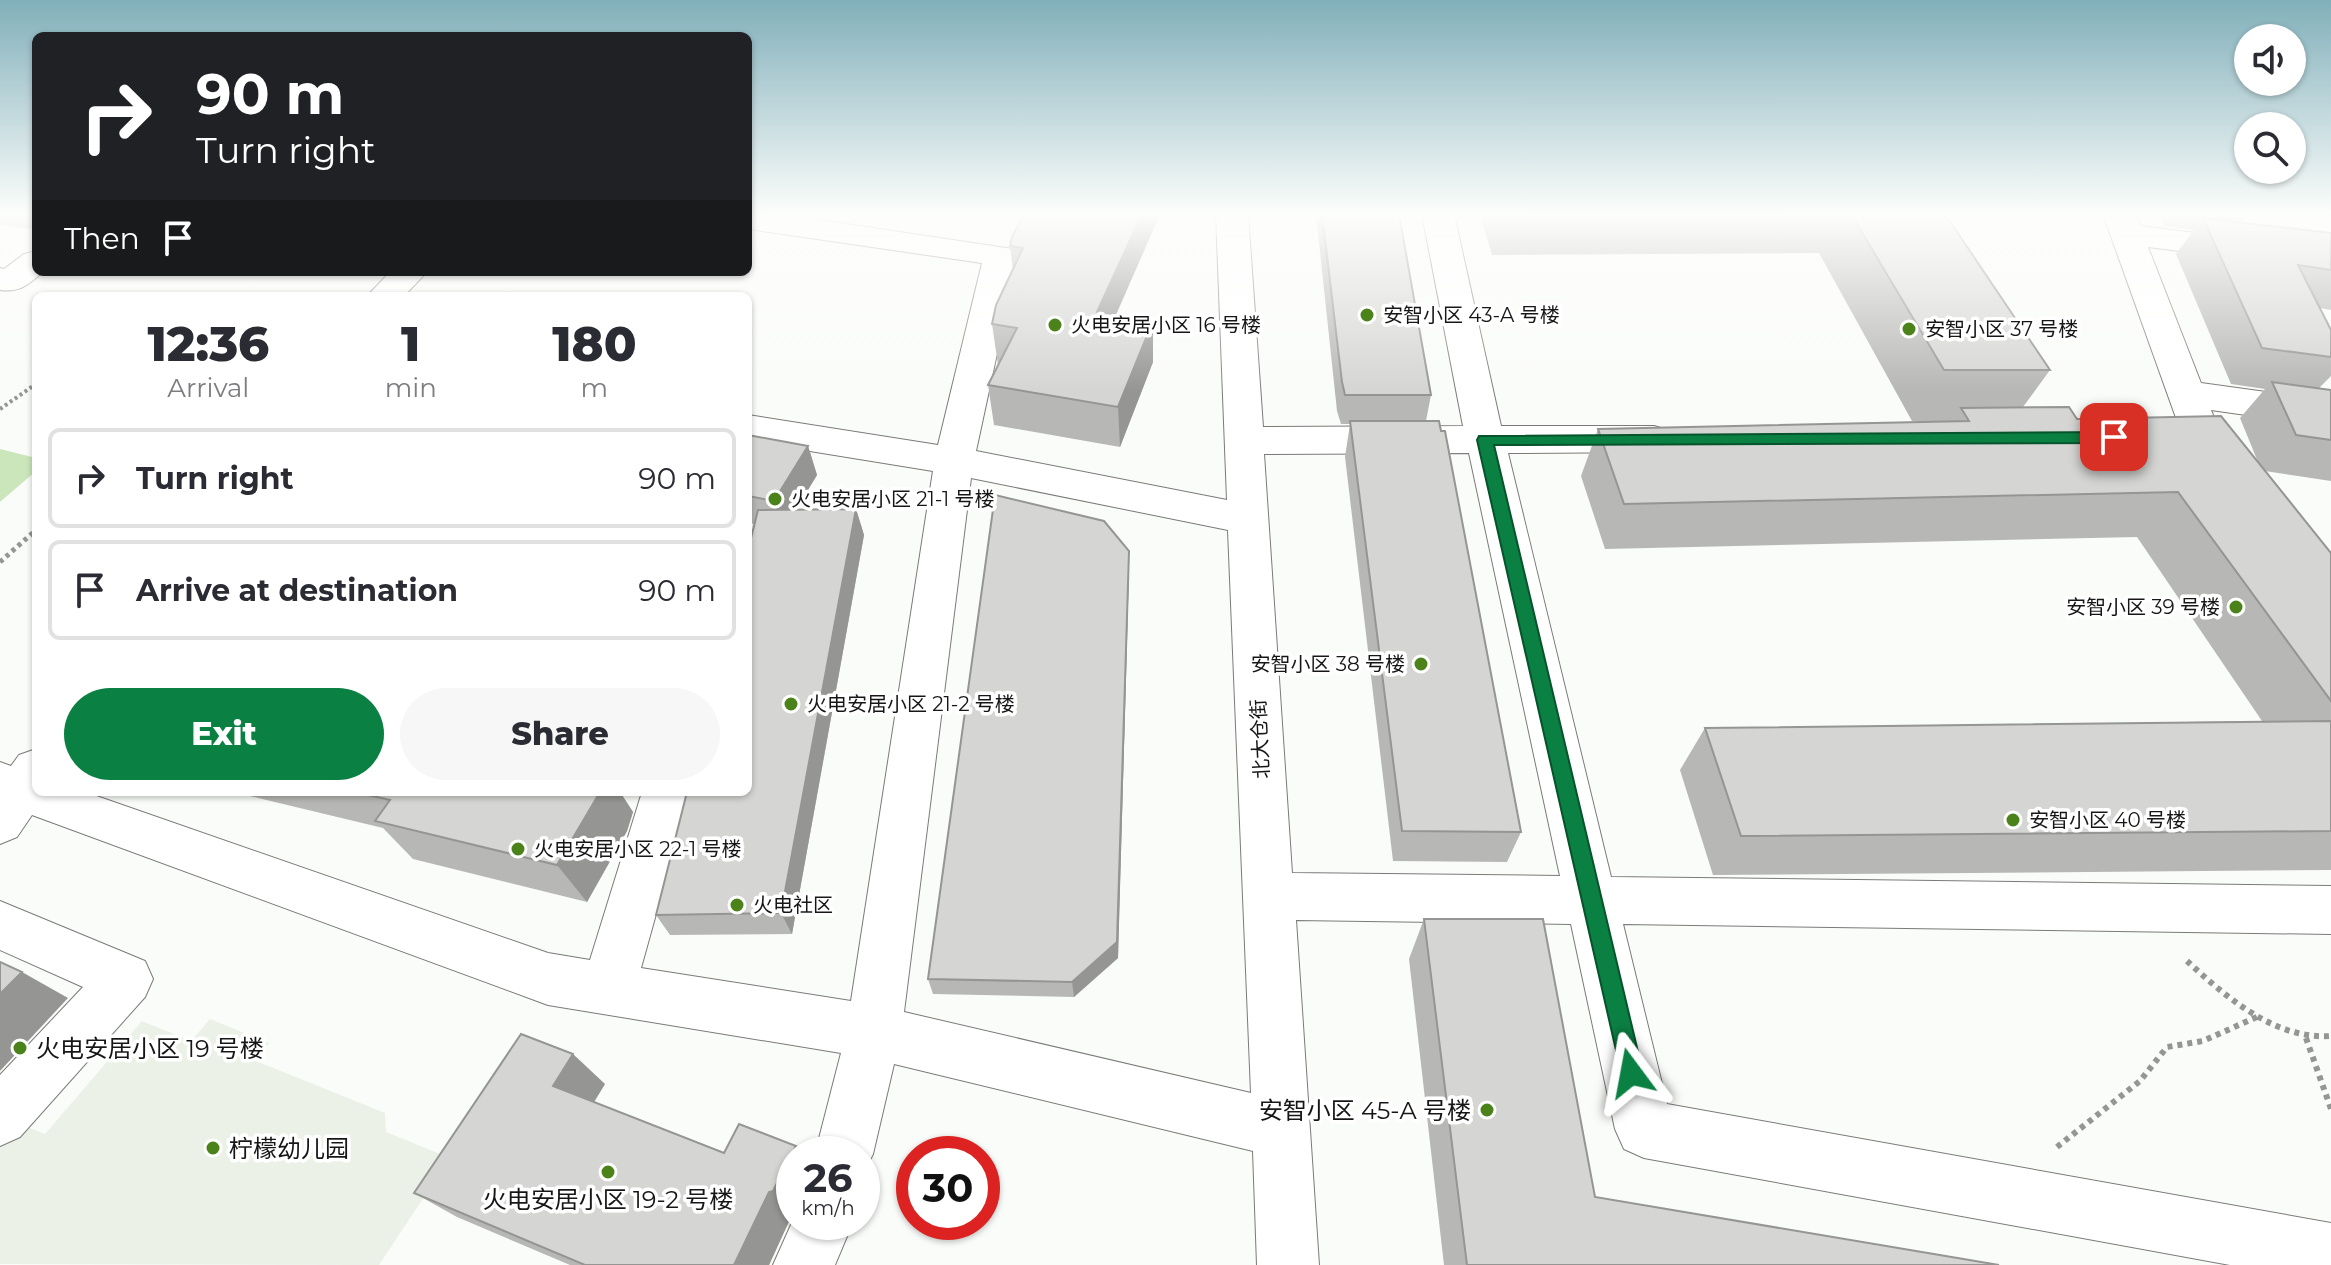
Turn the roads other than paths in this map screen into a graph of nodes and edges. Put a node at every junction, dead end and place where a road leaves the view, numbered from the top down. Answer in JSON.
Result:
{"nodes":[{"id":1,"x":997,"y":273,"type":"edge"},
{"id":2,"x":1235,"y":273,"type":"edge"},
{"id":3,"x":1450,"y":273,"type":"edge"},
{"id":4,"x":2141,"y":273,"type":"edge"},
{"id":5,"x":406,"y":276,"type":"edge"},
{"id":6,"x":388,"y":292,"type":"edge"},
{"id":7,"x":2187,"y":394,"type":"junction"},
{"id":8,"x":2331,"y":414,"type":"edge"},
{"id":9,"x":752,"y":429,"type":"edge"},
{"id":10,"x":2159,"y":437,"type":"edge"},
{"id":11,"x":2203,"y":437,"type":"junction"},
{"id":12,"x":1690,"y":439,"type":"edge"},
{"id":13,"x":1485,"y":440,"type":"junction"},
{"id":14,"x":1245,"y":441,"type":"junction"},
{"id":15,"x":954,"y":461,"type":"junction"},
{"id":16,"x":2243,"y":488,"type":"edge"},
{"id":17,"x":1248,"y":519,"type":"junction"},
{"id":18,"x":14,"y":791,"type":"edge"},
{"id":19,"x":665,"y":796,"type":"edge"},
{"id":20,"x":1269,"y":896,"type":"junction"},
{"id":21,"x":1593,"y":903,"type":"junction"},
{"id":22,"x":2331,"y":910,"type":"edge"},
{"id":23,"x":0,"y":925,"type":"edge"},
{"id":24,"x":608,"y":989,"type":"junction"},
{"id":25,"x":874,"y":1032,"type":"junction"},
{"id":26,"x":0,"y":1117,"type":"edge"},
{"id":27,"x":1281,"y":1129,"type":"junction"},
{"id":28,"x":848,"y":1136,"type":"edge"},
{"id":29,"x":815,"y":1240,"type":"edge"},
{"id":30,"x":2243,"y":1251,"type":"edge"},
{"id":31,"x":2331,"y":1253,"type":"edge"},
{"id":32,"x":804,"y":1265,"type":"edge"},
{"id":33,"x":1288,"y":1265,"type":"edge"}],
"edges":[{"from":1,"to":15,"type":"street"},
{"from":2,"to":14,"type":"street","name":"北大仓街"},
{"from":3,"to":13,"type":"street"},
{"from":4,"to":7,"type":"street"},
{"from":5,"to":6,"type":"street"},
{"from":7,"to":8,"type":"street"},
{"from":7,"to":11,"type":"street"},
{"from":9,"to":15,"type":"street"},
{"from":10,"to":11,"type":"street"},
{"from":11,"to":16,"type":"street"},
{"from":12,"to":13,"type":"street"},
{"from":13,"to":14,"type":"street"},
{"from":13,"to":21,"type":"street"},
{"from":14,"to":17,"type":"street","name":"北大仓街"},
{"from":15,"to":17,"type":"street"},
{"from":15,"to":25,"type":"street"},
{"from":17,"to":20,"type":"street","name":"北大仓街"},
{"from":18,"to":24,"type":"street"},
{"from":19,"to":24,"type":"street"},
{"from":20,"to":21,"type":"street"},
{"from":20,"to":27,"type":"street","name":"北大仓街"},
{"from":21,"to":22,"type":"street"},
{"from":21,"to":30,"type":"street"},
{"from":23,"to":26,"type":"street"},
{"from":24,"to":25,"type":"street"},
{"from":25,"to":27,"type":"street"},
{"from":25,"to":28,"type":"street"},
{"from":27,"to":33,"type":"street","name":"北大仓街"},
{"from":29,"to":32,"type":"street"},
{"from":30,"to":31,"type":"street"}]}
